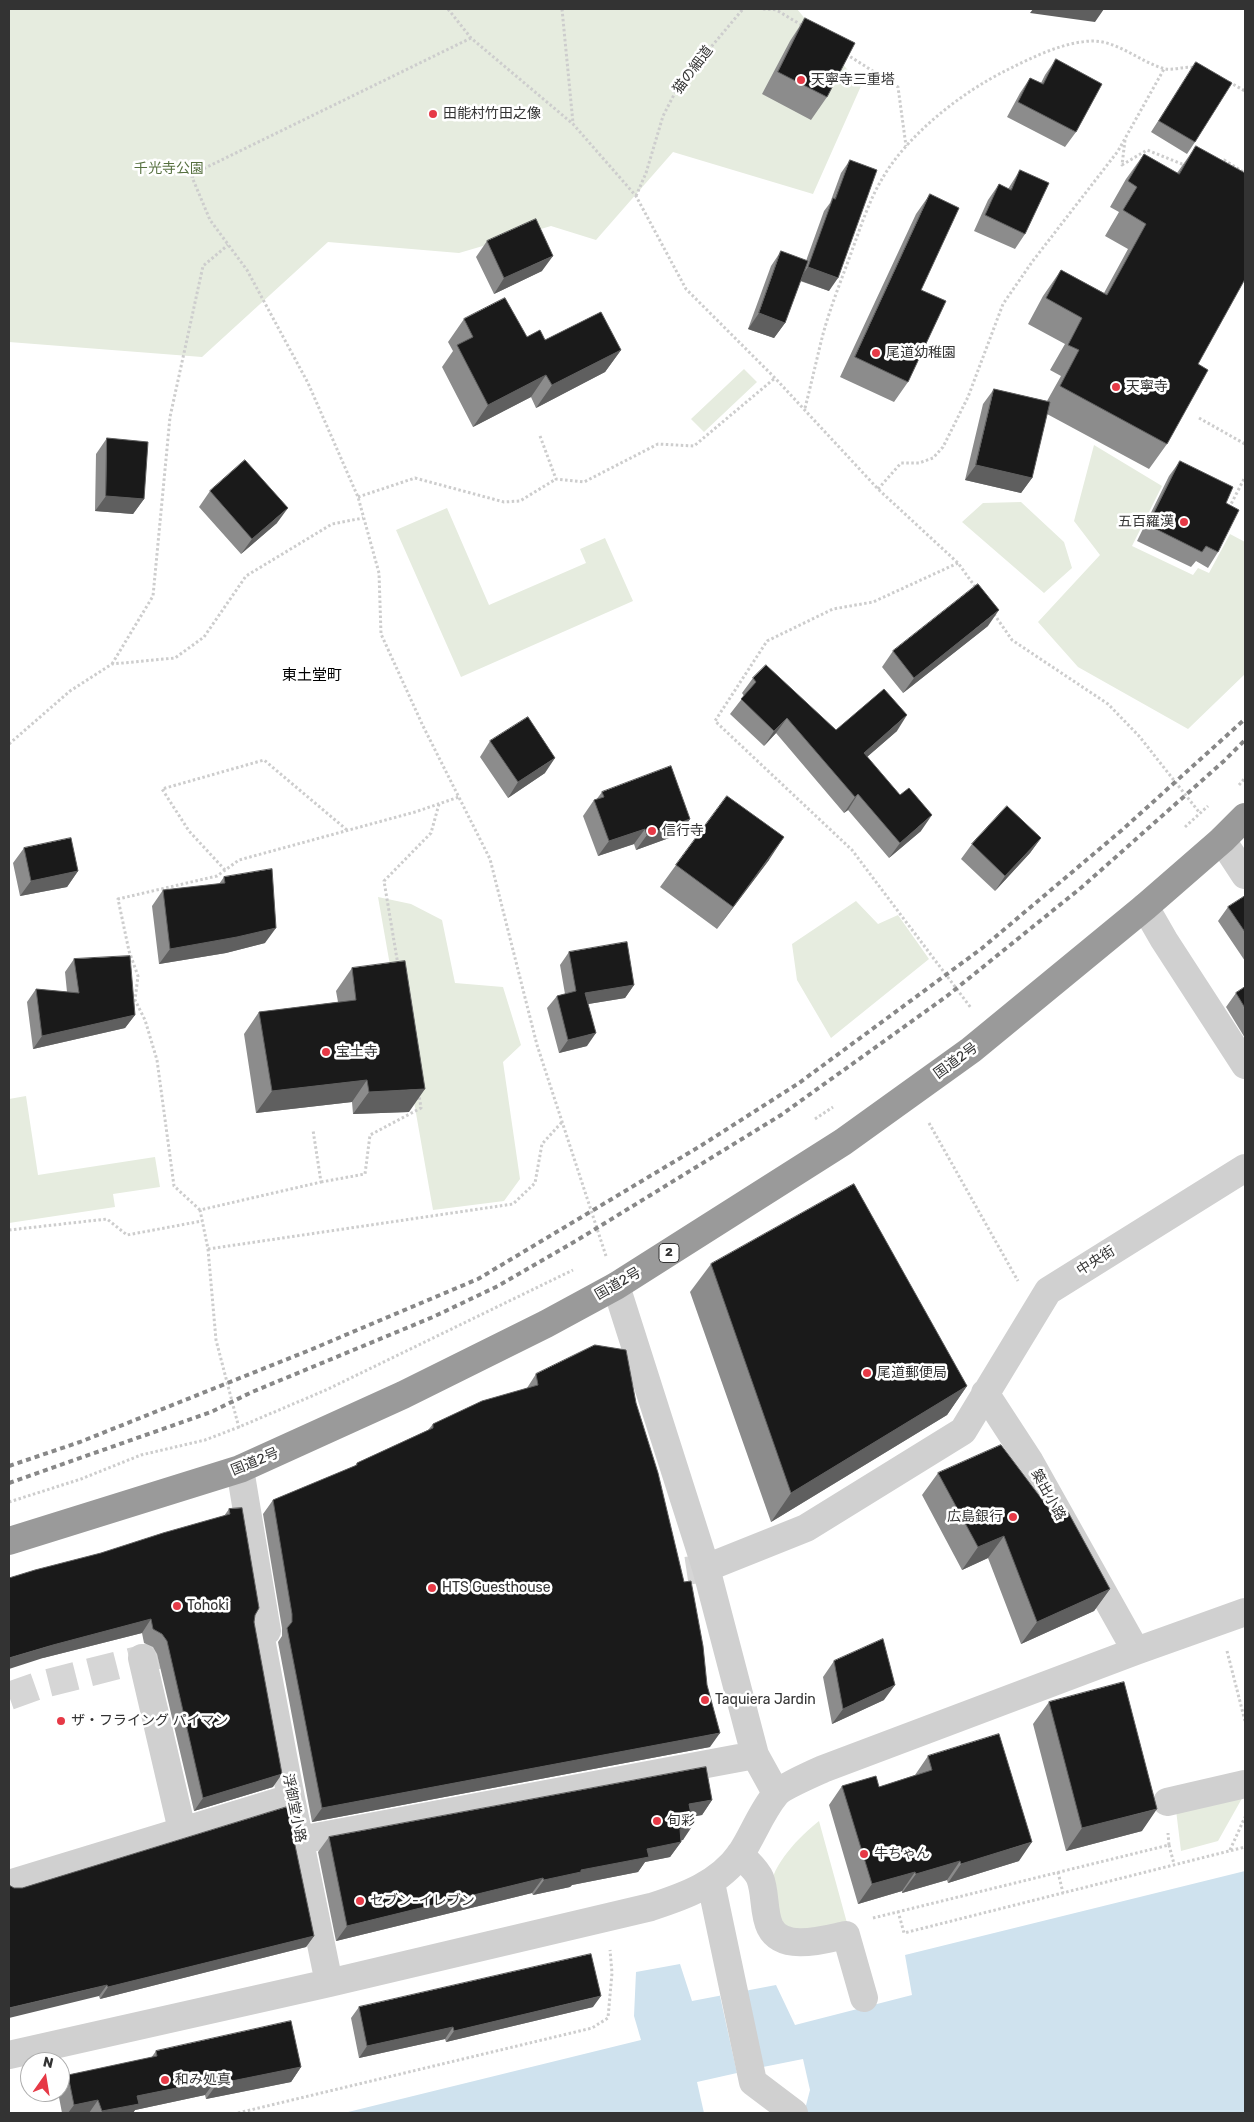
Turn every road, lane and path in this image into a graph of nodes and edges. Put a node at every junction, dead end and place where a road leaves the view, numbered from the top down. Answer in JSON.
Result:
{"nodes":[{"id":1,"x":448,"y":9,"type":"edge"},
{"id":2,"x":562,"y":9,"type":"edge"},
{"id":3,"x":743,"y":9,"type":"edge"},
{"id":4,"x":763,"y":9,"type":"edge"},
{"id":5,"x":778,"y":10,"type":"edge"},
{"id":6,"x":810,"y":31,"type":"edge"},
{"id":7,"x":471,"y":38,"type":"junction"},
{"id":8,"x":842,"y":52,"type":"edge"},
{"id":9,"x":1164,"y":69,"type":"junction"},
{"id":10,"x":1204,"y":70,"type":"edge"},
{"id":11,"x":1222,"y":78,"type":"edge"},
{"id":12,"x":1245,"y":91,"type":"edge"},
{"id":13,"x":573,"y":124,"type":"junction"},
{"id":14,"x":1125,"y":138,"type":"junction"},
{"id":15,"x":906,"y":147,"type":"junction"},
{"id":16,"x":1216,"y":161,"type":"edge"},
{"id":17,"x":1190,"y":163,"type":"edge"},
{"id":18,"x":1245,"y":173,"type":"edge"},
{"id":19,"x":636,"y":196,"type":"junction"},
{"id":20,"x":228,"y":245,"type":"junction"},
{"id":21,"x":775,"y":378,"type":"junction"},
{"id":22,"x":804,"y":409,"type":"junction"},
{"id":23,"x":1199,"y":418,"type":"edge"},
{"id":24,"x":540,"y":436,"type":"dead end"},
{"id":25,"x":1245,"y":444,"type":"edge"},
{"id":26,"x":556,"y":478,"type":"junction"},
{"id":27,"x":1245,"y":478,"type":"edge"},
{"id":28,"x":878,"y":489,"type":"junction"},
{"id":29,"x":358,"y":497,"type":"junction"},
{"id":30,"x":1227,"y":512,"type":"edge"},
{"id":31,"x":363,"y":518,"type":"junction"},
{"id":32,"x":958,"y":563,"type":"junction"},
{"id":33,"x":980,"y":594,"type":"edge"},
{"id":34,"x":990,"y":609,"type":"edge"},
{"id":35,"x":112,"y":664,"type":"junction"},
{"id":36,"x":9,"y":744,"type":"edge"},
{"id":37,"x":1245,"y":778,"type":"edge"},
{"id":38,"x":1233,"y":791,"type":"dead end"},
{"id":39,"x":459,"y":797,"type":"junction"},
{"id":40,"x":439,"y":804,"type":"junction"},
{"id":41,"x":1210,"y":804,"type":"dead end"},
{"id":42,"x":1199,"y":812,"type":"junction"},
{"id":43,"x":1245,"y":817,"type":"edge"},
{"id":44,"x":347,"y":830,"type":"junction"},
{"id":45,"x":1182,"y":833,"type":"dead end"},
{"id":46,"x":1222,"y":840,"type":"junction"},
{"id":47,"x":225,"y":870,"type":"junction"},
{"id":48,"x":1245,"y":875,"type":"edge"},
{"id":49,"x":1145,"y":907,"type":"junction"},
{"id":50,"x":398,"y":966,"type":"edge"},
{"id":51,"x":991,"y":1034,"type":"junction"},
{"id":52,"x":1245,"y":1065,"type":"edge"},
{"id":53,"x":418,"y":1089,"type":"edge"},
{"id":54,"x":837,"y":1104,"type":"dead end"},
{"id":55,"x":813,"y":1120,"type":"dead end"},
{"id":56,"x":562,"y":1122,"type":"junction"},
{"id":57,"x":929,"y":1123,"type":"dead end"},
{"id":58,"x":313,"y":1130,"type":"dead end"},
{"id":59,"x":1245,"y":1168,"type":"edge"},
{"id":60,"x":321,"y":1182,"type":"junction"},
{"id":61,"x":200,"y":1210,"type":"junction"},
{"id":62,"x":202,"y":1222,"type":"junction"},
{"id":63,"x":9,"y":1230,"type":"edge"},
{"id":64,"x":208,"y":1249,"type":"junction"},
{"id":65,"x":614,"y":1250,"type":"dead end"},
{"id":66,"x":605,"y":1254,"type":"junction"},
{"id":67,"x":597,"y":1258,"type":"dead end"},
{"id":68,"x":579,"y":1267,"type":"dead end"},
{"id":69,"x":616,"y":1286,"type":"junction"},
{"id":70,"x":1035,"y":1312,"type":"junction"},
{"id":71,"x":985,"y":1393,"type":"junction"},
{"id":72,"x":239,"y":1427,"type":"junction"},
{"id":73,"x":249,"y":1465,"type":"junction"},
{"id":74,"x":9,"y":1502,"type":"edge"},
{"id":75,"x":9,"y":1541,"type":"edge"},
{"id":76,"x":706,"y":1568,"type":"junction"},
{"id":77,"x":1245,"y":1612,"type":"edge"},
{"id":78,"x":1219,"y":1621,"type":"junction"},
{"id":79,"x":1136,"y":1651,"type":"junction"},
{"id":80,"x":142,"y":1658,"type":"dead end"},
{"id":81,"x":1245,"y":1721,"type":"edge"},
{"id":82,"x":755,"y":1754,"type":"junction"},
{"id":83,"x":1245,"y":1784,"type":"edge"},
{"id":84,"x":776,"y":1793,"type":"junction"},
{"id":85,"x":292,"y":1798,"type":"junction"},
{"id":86,"x":1167,"y":1802,"type":"joint"},
{"id":87,"x":1245,"y":1816,"type":"edge"},
{"id":88,"x":182,"y":1830,"type":"junction"},
{"id":89,"x":300,"y":1840,"type":"junction"},
{"id":90,"x":1169,"y":1845,"type":"junction"},
{"id":91,"x":1245,"y":1847,"type":"edge"},
{"id":92,"x":1230,"y":1850,"type":"junction"},
{"id":93,"x":740,"y":1854,"type":"junction"},
{"id":94,"x":1174,"y":1864,"type":"junction"},
{"id":95,"x":1058,"y":1872,"type":"junction"},
{"id":96,"x":711,"y":1883,"type":"junction"},
{"id":97,"x":9,"y":1884,"type":"edge"},
{"id":98,"x":1063,"y":1893,"type":"junction"},
{"id":99,"x":898,"y":1912,"type":"junction"},
{"id":100,"x":846,"y":1935,"type":"junction"},
{"id":101,"x":610,"y":1945,"type":"dead end"},
{"id":102,"x":329,"y":1983,"type":"junction"},
{"id":103,"x":864,"y":1998,"type":"dead end"},
{"id":104,"x":9,"y":2055,"type":"edge"},
{"id":105,"x":238,"y":2113,"type":"edge"},
{"id":106,"x":794,"y":2113,"type":"edge"}],
"edges":[{"from":1,"to":7,"type":"path"},
{"from":2,"to":13,"type":"path"},
{"from":3,"to":19,"type":"path","name":"猫の細道"},
{"from":4,"to":5,"type":"path"},
{"from":5,"to":6,"type":"path"},
{"from":7,"to":13,"type":"path"},
{"from":7,"to":20,"type":"path"},
{"from":8,"to":15,"type":"path"},
{"from":9,"to":10,"type":"path"},
{"from":9,"to":14,"type":"path"},
{"from":9,"to":15,"type":"path"},
{"from":11,"to":12,"type":"path"},
{"from":13,"to":19,"type":"path"},
{"from":14,"to":17,"type":"path"},
{"from":14,"to":28,"type":"path"},
{"from":15,"to":22,"type":"path"},
{"from":16,"to":18,"type":"path"},
{"from":19,"to":21,"type":"path"},
{"from":20,"to":29,"type":"path"},
{"from":20,"to":35,"type":"path"},
{"from":21,"to":22,"type":"path"},
{"from":21,"to":26,"type":"path"},
{"from":22,"to":28,"type":"path"},
{"from":23,"to":25,"type":"path"},
{"from":24,"to":26,"type":"path"},
{"from":26,"to":29,"type":"path"},
{"from":27,"to":30,"type":"path"},
{"from":28,"to":32,"type":"path"},
{"from":29,"to":31,"type":"path"},
{"from":31,"to":35,"type":"path"},
{"from":31,"to":39,"type":"path"},
{"from":32,"to":33,"type":"path"},
{"from":32,"to":51,"type":"path"},
{"from":34,"to":42,"type":"path"},
{"from":35,"to":36,"type":"path"},
{"from":37,"to":38,"type":"path"},
{"from":39,"to":40,"type":"path"},
{"from":39,"to":56,"type":"path"},
{"from":40,"to":44,"type":"path"},
{"from":40,"to":50,"type":"path"},
{"from":41,"to":42,"type":"path"},
{"from":42,"to":45,"type":"path"},
{"from":42,"to":46,"type":"path"},
{"from":43,"to":46,"type":"highway","name":"国道2号","number":"2"},
{"from":44,"to":47,"type":"path"},
{"from":44,"to":47,"type":"path"},
{"from":46,"to":48,"type":"street"},
{"from":46,"to":49,"type":"highway","name":"国道2号","number":"2"},
{"from":47,"to":61,"type":"path"},
{"from":49,"to":51,"type":"highway","name":"国道2号","number":"2"},
{"from":49,"to":52,"type":"street"},
{"from":51,"to":69,"type":"highway","name":"国道2号","number":"2"},
{"from":53,"to":60,"type":"path"},
{"from":54,"to":55,"type":"path"},
{"from":56,"to":64,"type":"path"},
{"from":56,"to":66,"type":"path"},
{"from":57,"to":70,"type":"path"},
{"from":58,"to":60,"type":"path"},
{"from":59,"to":70,"type":"street","name":"中央街"},
{"from":60,"to":61,"type":"path"},
{"from":61,"to":62,"type":"path"},
{"from":62,"to":63,"type":"path"},
{"from":62,"to":64,"type":"path"},
{"from":64,"to":72,"type":"path"},
{"from":65,"to":66,"type":"path"},
{"from":66,"to":67,"type":"path"},
{"from":66,"to":69,"type":"path"},
{"from":68,"to":72,"type":"path"},
{"from":69,"to":73,"type":"highway","name":"国道2号","number":"2"},
{"from":69,"to":76,"type":"street"},
{"from":70,"to":71,"type":"street","name":"中央街"},
{"from":71,"to":76,"type":"street","name":"中央街"},
{"from":71,"to":79,"type":"street","name":"築出小路"},
{"from":72,"to":73,"type":"path"},
{"from":72,"to":74,"type":"path"},
{"from":73,"to":75,"type":"highway","name":"国道2号","number":"2"},
{"from":73,"to":85,"type":"street","name":"浮御堂小路"},
{"from":76,"to":82,"type":"street"},
{"from":77,"to":78,"type":"street"},
{"from":78,"to":79,"type":"street"},
{"from":78,"to":81,"type":"path"},
{"from":79,"to":84,"type":"street"},
{"from":80,"to":88,"type":"street"},
{"from":82,"to":84,"type":"street"},
{"from":82,"to":89,"type":"street"},
{"from":83,"to":86,"type":"street"},
{"from":84,"to":93,"type":"street"},
{"from":85,"to":88,"type":"street"},
{"from":85,"to":89,"type":"street","name":"浮御堂小路"},
{"from":86,"to":90,"type":"path"},
{"from":87,"to":92,"type":"path"},
{"from":88,"to":97,"type":"street"},
{"from":89,"to":102,"type":"street","name":"浮御堂小路"},
{"from":90,"to":94,"type":"path"},
{"from":90,"to":95,"type":"path"},
{"from":91,"to":92,"type":"path"},
{"from":92,"to":94,"type":"path"},
{"from":93,"to":96,"type":"street"},
{"from":93,"to":100,"type":"street"},
{"from":94,"to":98,"type":"path"},
{"from":95,"to":98,"type":"path"},
{"from":95,"to":99,"type":"path"},
{"from":96,"to":102,"type":"street"},
{"from":96,"to":106,"type":"street"},
{"from":98,"to":99,"type":"path"},
{"from":99,"to":100,"type":"path"},
{"from":100,"to":103,"type":"street"},
{"from":101,"to":105,"type":"path"},
{"from":102,"to":104,"type":"street"}]}
